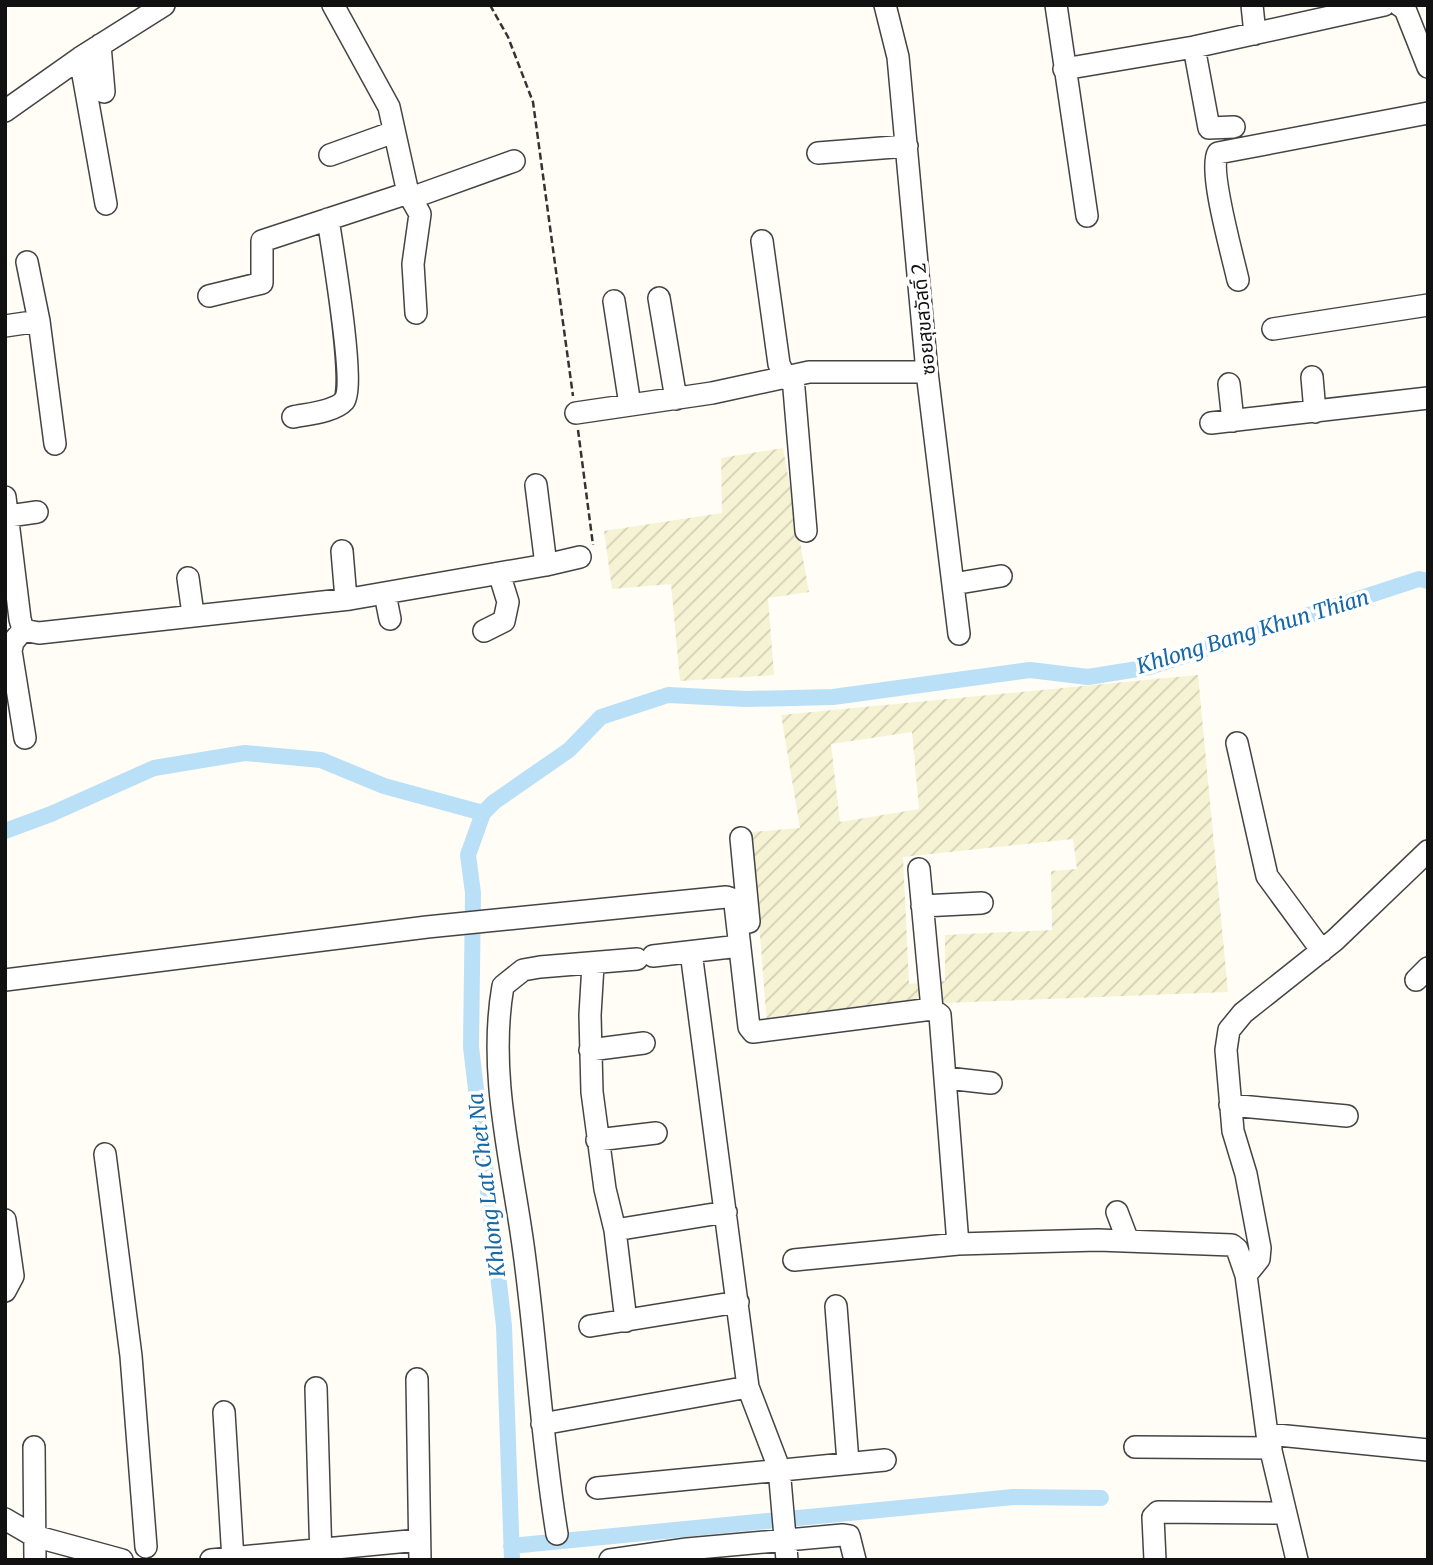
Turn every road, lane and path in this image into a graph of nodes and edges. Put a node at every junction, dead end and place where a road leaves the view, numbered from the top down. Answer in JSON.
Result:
{"nodes":[{"id":1,"x":164,"y":5,"type":"edge"},
{"id":2,"x":334,"y":5,"type":"edge"},
{"id":3,"x":490,"y":5,"type":"edge"},
{"id":4,"x":885,"y":5,"type":"edge"},
{"id":5,"x":1056,"y":5,"type":"edge"},
{"id":6,"x":1252,"y":5,"type":"edge"},
{"id":7,"x":1384,"y":5,"type":"edge"},
{"id":8,"x":1399,"y":5,"type":"edge"},
{"id":9,"x":1255,"y":34,"type":"junction"},
{"id":10,"x":100,"y":45,"type":"junction"},
{"id":11,"x":1194,"y":47,"type":"junction"},
{"id":12,"x":80,"y":58,"type":"junction"},
{"id":13,"x":1428,"y":67,"type":"edge"},
{"id":14,"x":1064,"y":69,"type":"junction"},
{"id":15,"x":104,"y":92,"type":"dead end"},
{"id":16,"x":5,"y":111,"type":"edge"},
{"id":17,"x":1428,"y":113,"type":"edge"},
{"id":18,"x":1234,"y":127,"type":"dead end"},
{"id":19,"x":394,"y":132,"type":"junction"},
{"id":20,"x":907,"y":146,"type":"junction"},
{"id":21,"x":818,"y":153,"type":"dead end"},
{"id":22,"x":330,"y":155,"type":"dead end"},
{"id":23,"x":514,"y":161,"type":"dead end"},
{"id":24,"x":409,"y":196,"type":"junction"},
{"id":25,"x":106,"y":204,"type":"dead end"},
{"id":26,"x":1087,"y":216,"type":"dead end"},
{"id":27,"x":328,"y":219,"type":"junction"},
{"id":28,"x":762,"y":241,"type":"dead end"},
{"id":29,"x":27,"y":262,"type":"dead end"},
{"id":30,"x":1238,"y":280,"type":"dead end"},
{"id":31,"x":209,"y":296,"type":"dead end"},
{"id":32,"x":659,"y":298,"type":"dead end"},
{"id":33,"x":614,"y":300,"type":"dead end"},
{"id":34,"x":1428,"y":304,"type":"edge"},
{"id":35,"x":416,"y":313,"type":"dead end"},
{"id":36,"x":39,"y":321,"type":"junction"},
{"id":37,"x":5,"y":326,"type":"edge"},
{"id":38,"x":1273,"y":329,"type":"dead end"},
{"id":39,"x":928,"y":372,"type":"junction"},
{"id":40,"x":1312,"y":376,"type":"dead end"},
{"id":41,"x":790,"y":378,"type":"junction"},
{"id":42,"x":1229,"y":384,"type":"dead end"},
{"id":43,"x":1428,"y":398,"type":"edge"},
{"id":44,"x":676,"y":399,"type":"junction"},
{"id":45,"x":630,"y":405,"type":"junction"},
{"id":46,"x":1315,"y":412,"type":"junction"},
{"id":47,"x":576,"y":413,"type":"junction"},
{"id":48,"x":293,"y":417,"type":"dead end"},
{"id":49,"x":55,"y":444,"type":"dead end"},
{"id":50,"x":536,"y":485,"type":"dead end"},
{"id":51,"x":7,"y":507,"type":"edge"},
{"id":52,"x":37,"y":512,"type":"dead end"},
{"id":53,"x":806,"y":531,"type":"dead end"},
{"id":54,"x":342,"y":551,"type":"dead end"},
{"id":55,"x":580,"y":557,"type":"joint"},
{"id":56,"x":546,"y":565,"type":"junction"},
{"id":57,"x":499,"y":573,"type":"junction"},
{"id":58,"x":1001,"y":576,"type":"dead end"},
{"id":59,"x":188,"y":578,"type":"dead end"},
{"id":60,"x":953,"y":584,"type":"junction"},
{"id":61,"x":384,"y":594,"type":"junction"},
{"id":62,"x":346,"y":599,"type":"junction"},
{"id":63,"x":193,"y":614,"type":"junction"},
{"id":64,"x":390,"y":619,"type":"dead end"},
{"id":65,"x":23,"y":630,"type":"junction"},
{"id":66,"x":484,"y":631,"type":"dead end"},
{"id":67,"x":959,"y":634,"type":"dead end"},
{"id":68,"x":25,"y":738,"type":"dead end"},
{"id":69,"x":1237,"y":743,"type":"dead end"},
{"id":70,"x":741,"y":838,"type":"dead end"},
{"id":71,"x":1428,"y":851,"type":"edge"},
{"id":72,"x":919,"y":869,"type":"dead end"},
{"id":73,"x":982,"y":903,"type":"dead end"},
{"id":74,"x":922,"y":906,"type":"junction"},
{"id":75,"x":731,"y":947,"type":"dead end"},
{"id":76,"x":1322,"y":951,"type":"junction"},
{"id":77,"x":691,"y":952,"type":"junction"},
{"id":78,"x":593,"y":965,"type":"junction"},
{"id":79,"x":5,"y":980,"type":"edge"},
{"id":80,"x":932,"y":1009,"type":"junction"},
{"id":81,"x":760,"y":1032,"type":"junction"},
{"id":82,"x":644,"y":1043,"type":"dead end"},
{"id":83,"x":590,"y":1050,"type":"junction"},
{"id":84,"x":947,"y":1078,"type":"junction"},
{"id":85,"x":992,"y":1083,"type":"dead end"},
{"id":86,"x":1230,"y":1105,"type":"junction"},
{"id":87,"x":1347,"y":1116,"type":"dead end"},
{"id":88,"x":656,"y":1133,"type":"dead end"},
{"id":89,"x":597,"y":1140,"type":"junction"},
{"id":90,"x":105,"y":1154,"type":"dead end"},
{"id":91,"x":726,"y":1212,"type":"junction"},
{"id":92,"x":1117,"y":1212,"type":"dead end"},
{"id":93,"x":5,"y":1220,"type":"edge"},
{"id":94,"x":615,"y":1230,"type":"junction"},
{"id":95,"x":1128,"y":1241,"type":"junction"},
{"id":96,"x":958,"y":1244,"type":"junction"},
{"id":97,"x":794,"y":1260,"type":"dead end"},
{"id":98,"x":1246,"y":1275,"type":"junction"},
{"id":99,"x":5,"y":1291,"type":"edge"},
{"id":100,"x":738,"y":1302,"type":"junction"},
{"id":101,"x":836,"y":1306,"type":"dead end"},
{"id":102,"x":626,"y":1321,"type":"junction"},
{"id":103,"x":590,"y":1326,"type":"dead end"},
{"id":104,"x":416,"y":1379,"type":"dead end"},
{"id":105,"x":748,"y":1387,"type":"junction"},
{"id":106,"x":316,"y":1388,"type":"dead end"},
{"id":107,"x":224,"y":1412,"type":"dead end"},
{"id":108,"x":542,"y":1424,"type":"junction"},
{"id":109,"x":1269,"y":1441,"type":"junction"},
{"id":110,"x":34,"y":1447,"type":"dead end"},
{"id":111,"x":1135,"y":1447,"type":"dead end"},
{"id":112,"x":1428,"y":1450,"type":"edge"},
{"id":113,"x":885,"y":1460,"type":"dead end"},
{"id":114,"x":848,"y":1462,"type":"junction"},
{"id":115,"x":779,"y":1468,"type":"junction"},
{"id":116,"x":597,"y":1488,"type":"dead end"},
{"id":117,"x":1285,"y":1513,"type":"junction"},
{"id":118,"x":5,"y":1519,"type":"edge"},
{"id":119,"x":784,"y":1526,"type":"junction"},
{"id":120,"x":557,"y":1534,"type":"dead end"},
{"id":121,"x":34,"y":1536,"type":"junction"},
{"id":122,"x":420,"y":1550,"type":"edge"},
{"id":123,"x":151,"y":1553,"type":"edge"},
{"id":124,"x":688,"y":1554,"type":"edge"},
{"id":125,"x":321,"y":1555,"type":"edge"},
{"id":126,"x":233,"y":1559,"type":"edge"},
{"id":127,"x":35,"y":1560,"type":"edge"},
{"id":128,"x":122,"y":1560,"type":"edge"},
{"id":129,"x":128,"y":1560,"type":"edge"},
{"id":130,"x":211,"y":1560,"type":"edge"},
{"id":131,"x":610,"y":1560,"type":"edge"},
{"id":132,"x":787,"y":1560,"type":"edge"},
{"id":133,"x":855,"y":1560,"type":"edge"},
{"id":134,"x":1155,"y":1560,"type":"edge"},
{"id":135,"x":1297,"y":1560,"type":"edge"}],
"edges":[{"from":1,"to":10,"type":"street"},
{"from":2,"to":19,"type":"street"},
{"from":3,"to":47,"type":"path"},
{"from":4,"to":20,"type":"street","name":"ซอยสุขสวัสดิ์ 2"},
{"from":5,"to":14,"type":"street"},
{"from":6,"to":9,"type":"street"},
{"from":7,"to":9,"type":"street"},
{"from":8,"to":13,"type":"street"},
{"from":9,"to":11,"type":"street"},
{"from":10,"to":12,"type":"street"},
{"from":10,"to":15,"type":"street"},
{"from":11,"to":14,"type":"street"},
{"from":11,"to":18,"type":"street"},
{"from":12,"to":16,"type":"street"},
{"from":12,"to":25,"type":"street"},
{"from":14,"to":26,"type":"street"},
{"from":17,"to":30,"type":"street"},
{"from":19,"to":22,"type":"street"},
{"from":19,"to":24,"type":"street"},
{"from":20,"to":21,"type":"street"},
{"from":20,"to":39,"type":"street","name":"ซอยสุขสวัสดิ์ 2"},
{"from":23,"to":24,"type":"street"},
{"from":24,"to":27,"type":"street"},
{"from":24,"to":35,"type":"street"},
{"from":27,"to":31,"type":"street"},
{"from":27,"to":48,"type":"street"},
{"from":28,"to":41,"type":"street"},
{"from":29,"to":36,"type":"street"},
{"from":32,"to":44,"type":"street"},
{"from":33,"to":45,"type":"street"},
{"from":34,"to":38,"type":"street"},
{"from":36,"to":37,"type":"street"},
{"from":36,"to":49,"type":"street"},
{"from":39,"to":41,"type":"street"},
{"from":39,"to":60,"type":"street","name":"ซอยสุขสวัสดิ์ 2"},
{"from":40,"to":46,"type":"street"},
{"from":41,"to":44,"type":"street"},
{"from":41,"to":53,"type":"street"},
{"from":42,"to":46,"type":"street"},
{"from":43,"to":46,"type":"street"},
{"from":44,"to":45,"type":"street"},
{"from":45,"to":47,"type":"street"},
{"from":47,"to":55,"type":"path"},
{"from":50,"to":56,"type":"street"},
{"from":51,"to":52,"type":"street"},
{"from":51,"to":65,"type":"street"},
{"from":54,"to":62,"type":"street"},
{"from":55,"to":56,"type":"street"},
{"from":56,"to":57,"type":"street"},
{"from":57,"to":61,"type":"street"},
{"from":57,"to":66,"type":"street"},
{"from":58,"to":60,"type":"street"},
{"from":59,"to":63,"type":"street"},
{"from":60,"to":67,"type":"street","name":"ซอยสุขสวัสดิ์ 2"},
{"from":61,"to":62,"type":"street"},
{"from":61,"to":64,"type":"street"},
{"from":62,"to":63,"type":"street"},
{"from":63,"to":65,"type":"street"},
{"from":65,"to":68,"type":"street"},
{"from":69,"to":76,"type":"street"},
{"from":70,"to":81,"type":"street"},
{"from":71,"to":76,"type":"street"},
{"from":72,"to":74,"type":"street"},
{"from":73,"to":74,"type":"street"},
{"from":74,"to":80,"type":"street"},
{"from":75,"to":77,"type":"street"},
{"from":76,"to":86,"type":"street"},
{"from":77,"to":78,"type":"street"},
{"from":77,"to":91,"type":"street"},
{"from":78,"to":83,"type":"street"},
{"from":78,"to":108,"type":"street"},
{"from":79,"to":81,"type":"street"},
{"from":80,"to":81,"type":"street"},
{"from":80,"to":84,"type":"street"},
{"from":82,"to":83,"type":"street"},
{"from":83,"to":89,"type":"street"},
{"from":84,"to":85,"type":"street"},
{"from":84,"to":96,"type":"street"},
{"from":86,"to":87,"type":"street"},
{"from":86,"to":98,"type":"street"},
{"from":88,"to":89,"type":"street"},
{"from":89,"to":94,"type":"street"},
{"from":90,"to":123,"type":"street"},
{"from":91,"to":94,"type":"street"},
{"from":91,"to":100,"type":"street"},
{"from":92,"to":95,"type":"street"},
{"from":93,"to":99,"type":"street"},
{"from":94,"to":102,"type":"street"},
{"from":95,"to":96,"type":"street"},
{"from":95,"to":98,"type":"street"},
{"from":96,"to":97,"type":"street"},
{"from":98,"to":109,"type":"street"},
{"from":100,"to":102,"type":"street"},
{"from":100,"to":105,"type":"street"},
{"from":101,"to":114,"type":"street"},
{"from":102,"to":103,"type":"street"},
{"from":104,"to":122,"type":"street"},
{"from":105,"to":108,"type":"street"},
{"from":105,"to":115,"type":"street"},
{"from":106,"to":125,"type":"street"},
{"from":107,"to":126,"type":"street"},
{"from":108,"to":120,"type":"street"},
{"from":109,"to":111,"type":"street"},
{"from":109,"to":112,"type":"street"},
{"from":109,"to":117,"type":"street"},
{"from":110,"to":121,"type":"street"},
{"from":113,"to":114,"type":"street"},
{"from":114,"to":115,"type":"street"},
{"from":115,"to":116,"type":"street"},
{"from":115,"to":119,"type":"street"},
{"from":117,"to":134,"type":"street"},
{"from":117,"to":135,"type":"street"},
{"from":118,"to":121,"type":"street"},
{"from":119,"to":124,"type":"street"},
{"from":119,"to":132,"type":"street"},
{"from":119,"to":133,"type":"street"},
{"from":121,"to":127,"type":"street"},
{"from":121,"to":128,"type":"street"},
{"from":122,"to":125,"type":"street"},
{"from":123,"to":129,"type":"street"},
{"from":124,"to":131,"type":"street"},
{"from":125,"to":126,"type":"street"},
{"from":126,"to":130,"type":"street"}]}
